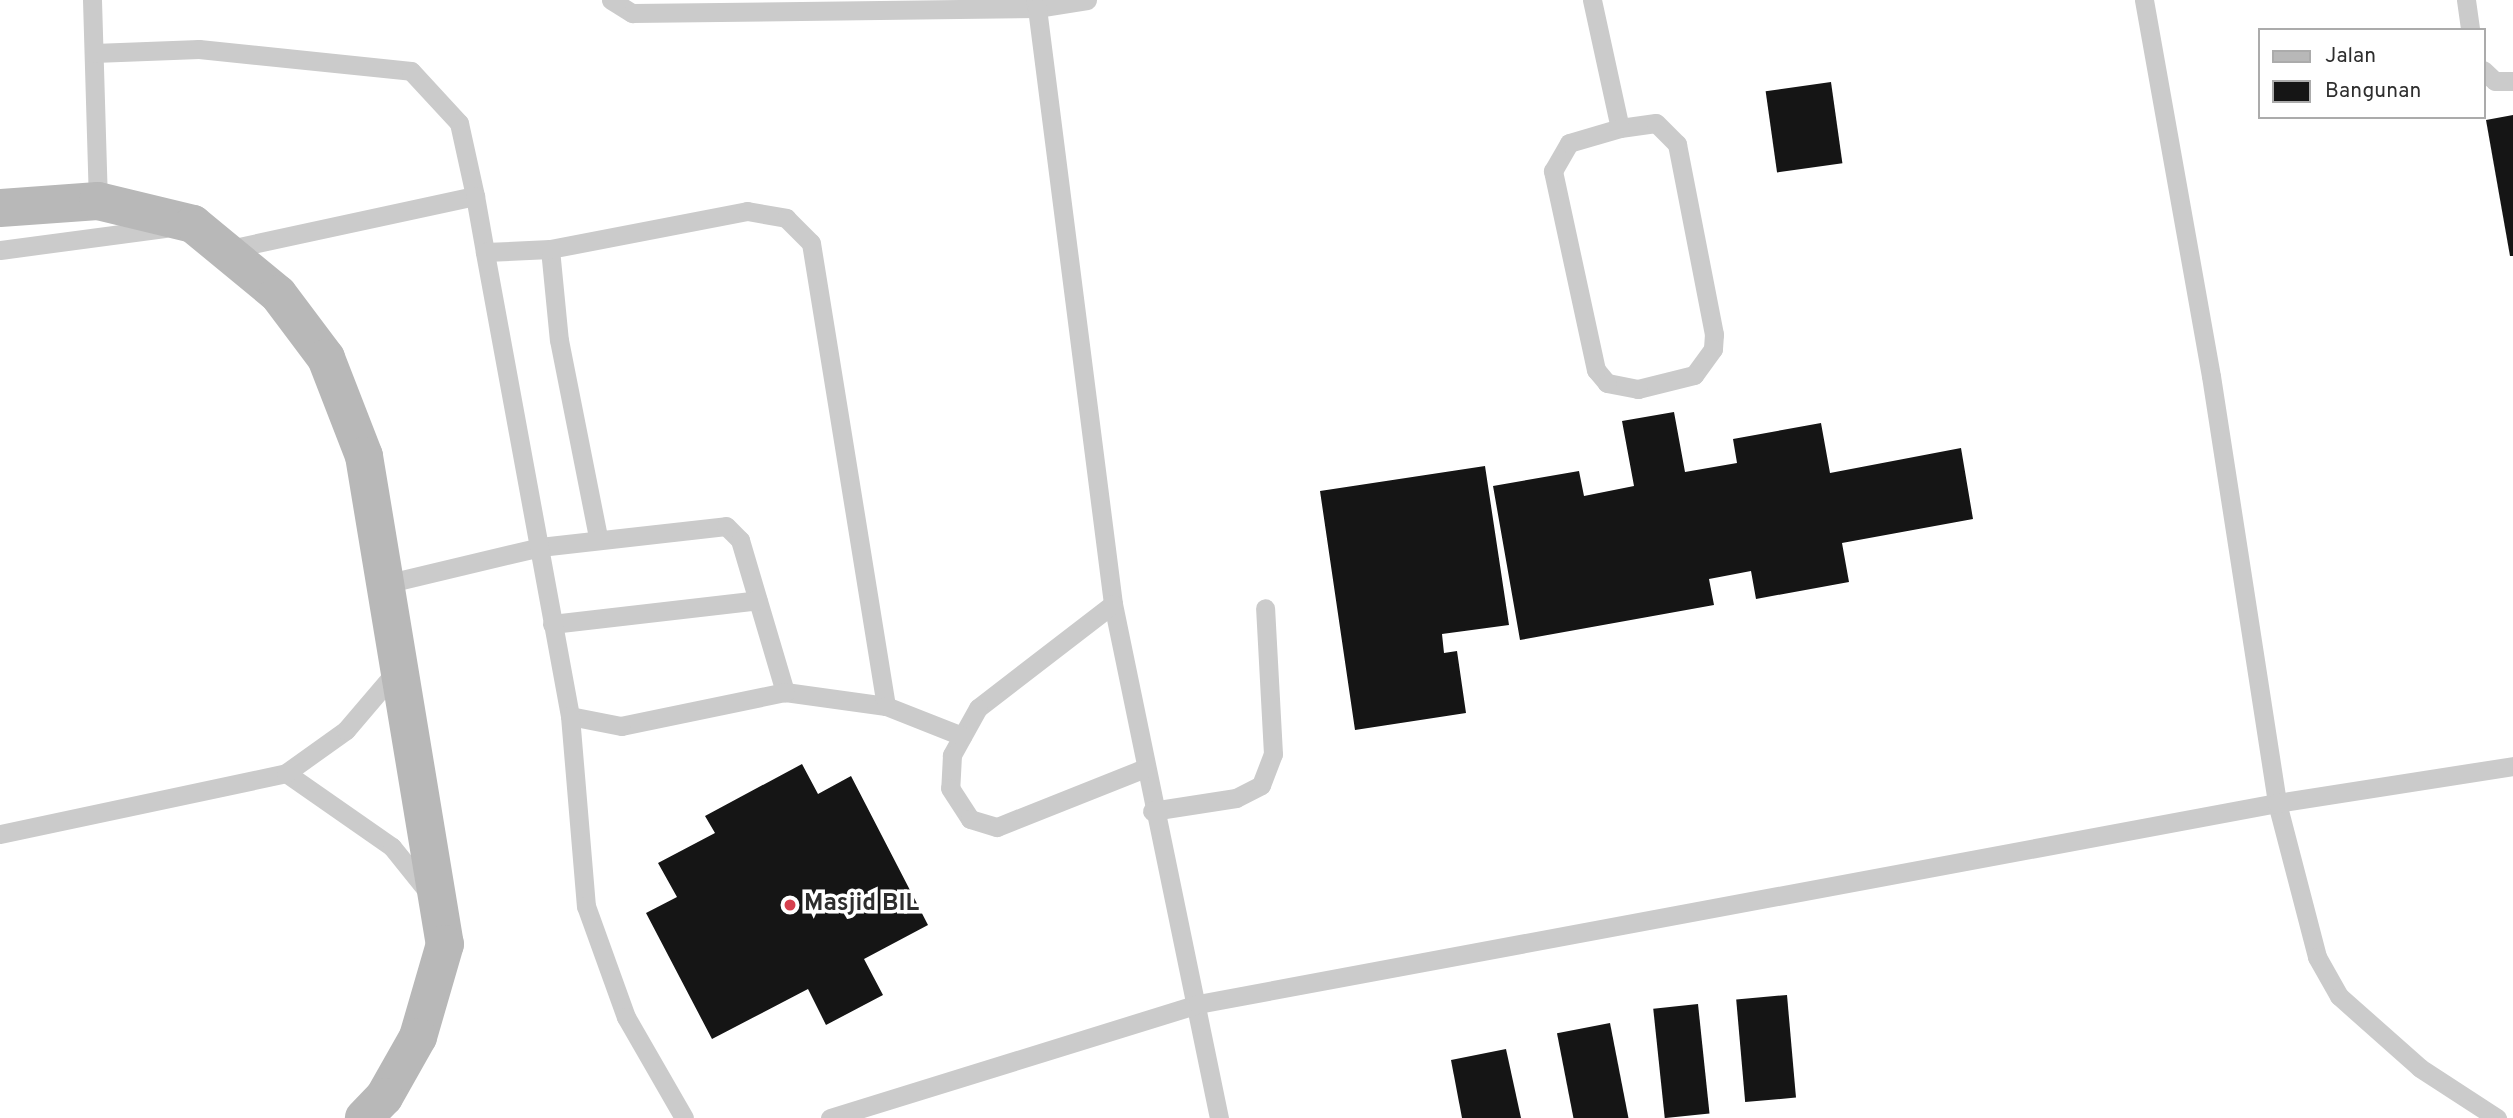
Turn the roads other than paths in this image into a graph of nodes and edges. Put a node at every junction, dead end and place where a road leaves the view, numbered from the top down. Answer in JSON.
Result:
{"nodes":[{"id":1,"x":92,"y":0,"type":"edge"},
{"id":2,"x":611,"y":0,"type":"edge"},
{"id":3,"x":1087,"y":0,"type":"edge"},
{"id":4,"x":1592,"y":0,"type":"edge"},
{"id":5,"x":2144,"y":0,"type":"edge"},
{"id":6,"x":2466,"y":0,"type":"edge"},
{"id":7,"x":1036,"y":4,"type":"edge"},
{"id":8,"x":2470,"y":28,"type":"edge"},
{"id":9,"x":94,"y":53,"type":"junction"},
{"id":10,"x":2485,"y":72,"type":"edge"},
{"id":11,"x":2513,"y":81,"type":"edge"},
{"id":12,"x":1620,"y":128,"type":"junction"},
{"id":13,"x":475,"y":196,"type":"junction"},
{"id":14,"x":98,"y":201,"type":"junction"},
{"id":15,"x":0,"y":208,"type":"edge"},
{"id":16,"x":193,"y":224,"type":"junction"},
{"id":17,"x":550,"y":249,"type":"junction"},
{"id":18,"x":0,"y":250,"type":"edge"},
{"id":19,"x":224,"y":251,"type":"junction"},
{"id":20,"x":485,"y":251,"type":"junction"},
{"id":21,"x":598,"y":537,"type":"junction"},
{"id":22,"x":540,"y":547,"type":"junction"},
{"id":23,"x":385,"y":584,"type":"junction"},
{"id":24,"x":758,"y":600,"type":"junction"},
{"id":25,"x":1113,"y":604,"type":"junction"},
{"id":26,"x":1265,"y":608,"type":"dead end"},
{"id":27,"x":552,"y":624,"type":"junction"},
{"id":28,"x":398,"y":669,"type":"junction"},
{"id":29,"x":785,"y":692,"type":"junction"},
{"id":30,"x":886,"y":706,"type":"junction"},
{"id":31,"x":570,"y":716,"type":"junction"},
{"id":32,"x":962,"y":736,"type":"junction"},
{"id":33,"x":2513,"y":766,"type":"edge"},
{"id":34,"x":1143,"y":769,"type":"junction"},
{"id":35,"x":286,"y":773,"type":"junction"},
{"id":36,"x":2277,"y":803,"type":"junction"},
{"id":37,"x":1152,"y":811,"type":"junction"},
{"id":38,"x":0,"y":834,"type":"edge"},
{"id":39,"x":436,"y":901,"type":"junction"},
{"id":40,"x":1198,"y":1004,"type":"junction"},
{"id":41,"x":364,"y":1118,"type":"edge"},
{"id":42,"x":684,"y":1118,"type":"edge"},
{"id":43,"x":830,"y":1118,"type":"edge"},
{"id":44,"x":1219,"y":1118,"type":"edge"},
{"id":45,"x":2497,"y":1118,"type":"edge"}],
"edges":[{"from":1,"to":9,"type":"lane"},
{"from":2,"to":7,"type":"lane"},
{"from":3,"to":7,"type":"lane"},
{"from":4,"to":12,"type":"lane"},
{"from":5,"to":36,"type":"lane"},
{"from":6,"to":8,"type":"lane"},
{"from":7,"to":25,"type":"lane"},
{"from":9,"to":13,"type":"lane"},
{"from":9,"to":14,"type":"lane"},
{"from":10,"to":11,"type":"lane"},
{"from":12,"to":12,"type":"lane"},
{"from":13,"to":19,"type":"lane"},
{"from":13,"to":20,"type":"lane"},
{"from":14,"to":15,"type":"street"},
{"from":14,"to":16,"type":"street"},
{"from":16,"to":18,"type":"lane"},
{"from":16,"to":19,"type":"street"},
{"from":17,"to":20,"type":"lane"},
{"from":17,"to":21,"type":"lane"},
{"from":17,"to":30,"type":"lane"},
{"from":19,"to":23,"type":"street"},
{"from":20,"to":22,"type":"lane"},
{"from":21,"to":22,"type":"lane"},
{"from":21,"to":24,"type":"lane"},
{"from":22,"to":23,"type":"lane"},
{"from":22,"to":27,"type":"lane"},
{"from":23,"to":28,"type":"street"},
{"from":24,"to":27,"type":"lane"},
{"from":24,"to":29,"type":"lane"},
{"from":25,"to":32,"type":"lane"},
{"from":25,"to":34,"type":"lane"},
{"from":26,"to":37,"type":"lane"},
{"from":27,"to":31,"type":"lane"},
{"from":28,"to":35,"type":"lane"},
{"from":28,"to":39,"type":"street"},
{"from":29,"to":30,"type":"lane"},
{"from":29,"to":31,"type":"lane"},
{"from":30,"to":32,"type":"lane"},
{"from":31,"to":42,"type":"lane"},
{"from":32,"to":34,"type":"lane"},
{"from":33,"to":36,"type":"lane"},
{"from":34,"to":37,"type":"lane"},
{"from":35,"to":38,"type":"lane"},
{"from":35,"to":39,"type":"lane"},
{"from":36,"to":40,"type":"lane"},
{"from":36,"to":45,"type":"lane"},
{"from":37,"to":40,"type":"lane"},
{"from":39,"to":41,"type":"street"},
{"from":40,"to":43,"type":"lane"},
{"from":40,"to":44,"type":"lane"}]}
